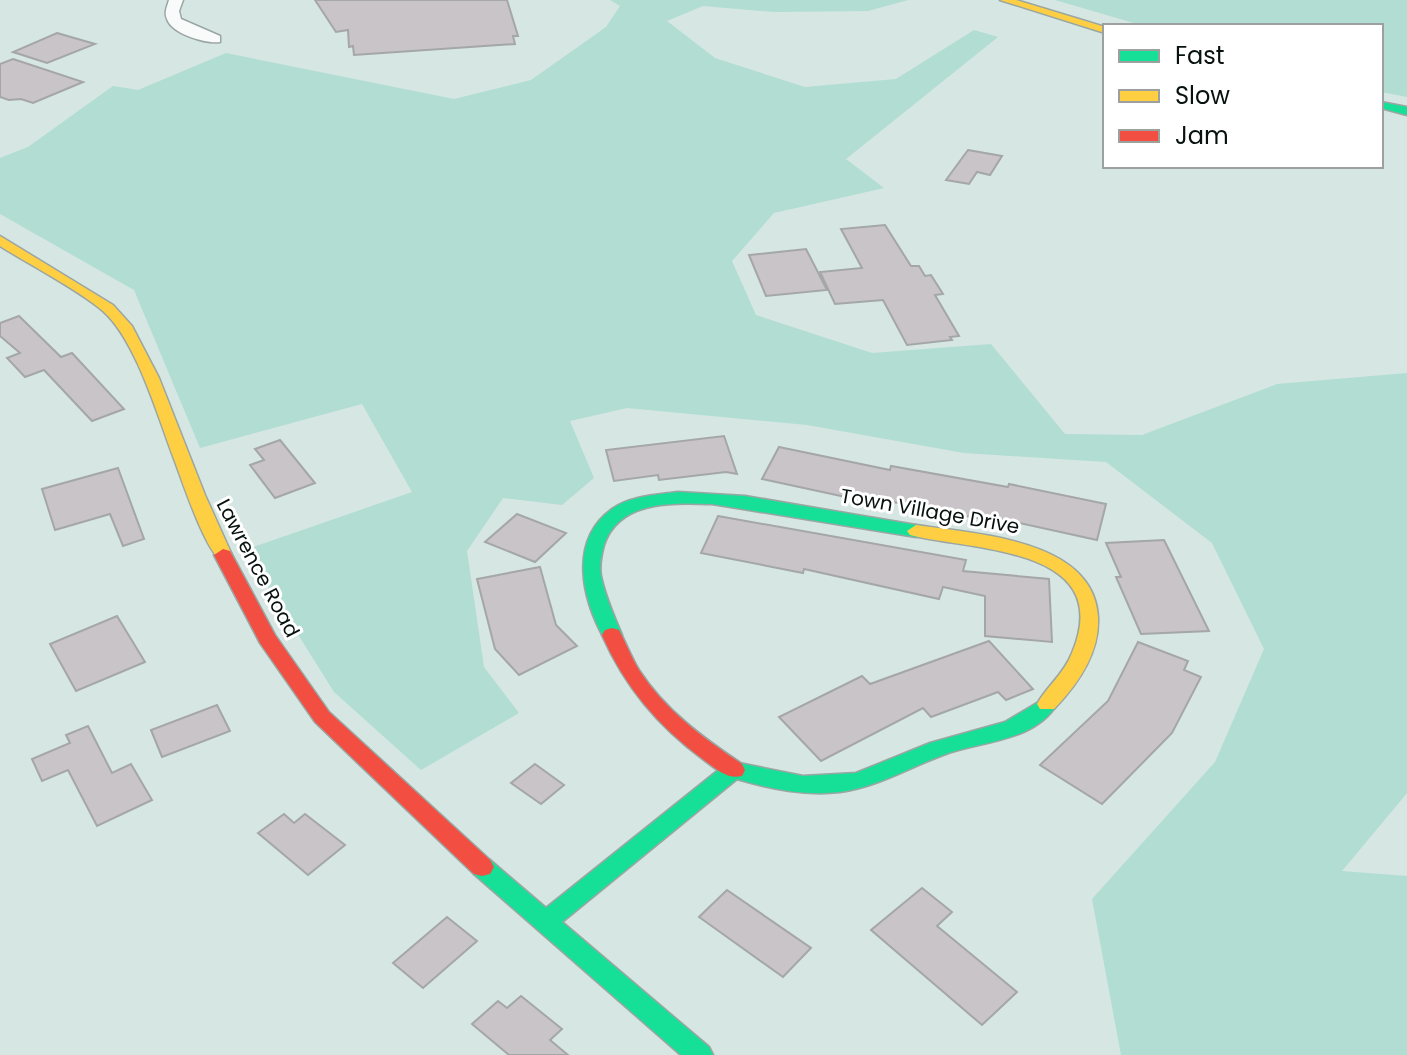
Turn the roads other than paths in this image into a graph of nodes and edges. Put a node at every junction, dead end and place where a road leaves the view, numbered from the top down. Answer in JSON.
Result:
{"nodes":[{"id":1,"x":176,"y":0,"type":"edge"},
{"id":2,"x":1005,"y":0,"type":"edge"},
{"id":3,"x":1103,"y":29,"type":"edge"},
{"id":4,"x":215,"y":39,"type":"dead end"},
{"id":5,"x":1383,"y":105,"type":"edge"},
{"id":6,"x":1407,"y":111,"type":"edge"},
{"id":7,"x":0,"y":240,"type":"edge"},
{"id":8,"x":734,"y":770,"type":"junction"},
{"id":9,"x":546,"y":921,"type":"junction"},
{"id":10,"x":700,"y":1055,"type":"edge"}],
"edges":[{"from":1,"to":4,"type":"street"},
{"from":2,"to":3,"type":"street"},
{"from":5,"to":6,"type":"street"},
{"from":7,"to":9,"type":"street","name":"Lawrence Road"},
{"from":8,"to":8,"type":"street","name":"Town Village Drive"},
{"from":8,"to":9,"type":"street"},
{"from":9,"to":10,"type":"street","name":"Lawrence Road"}]}
